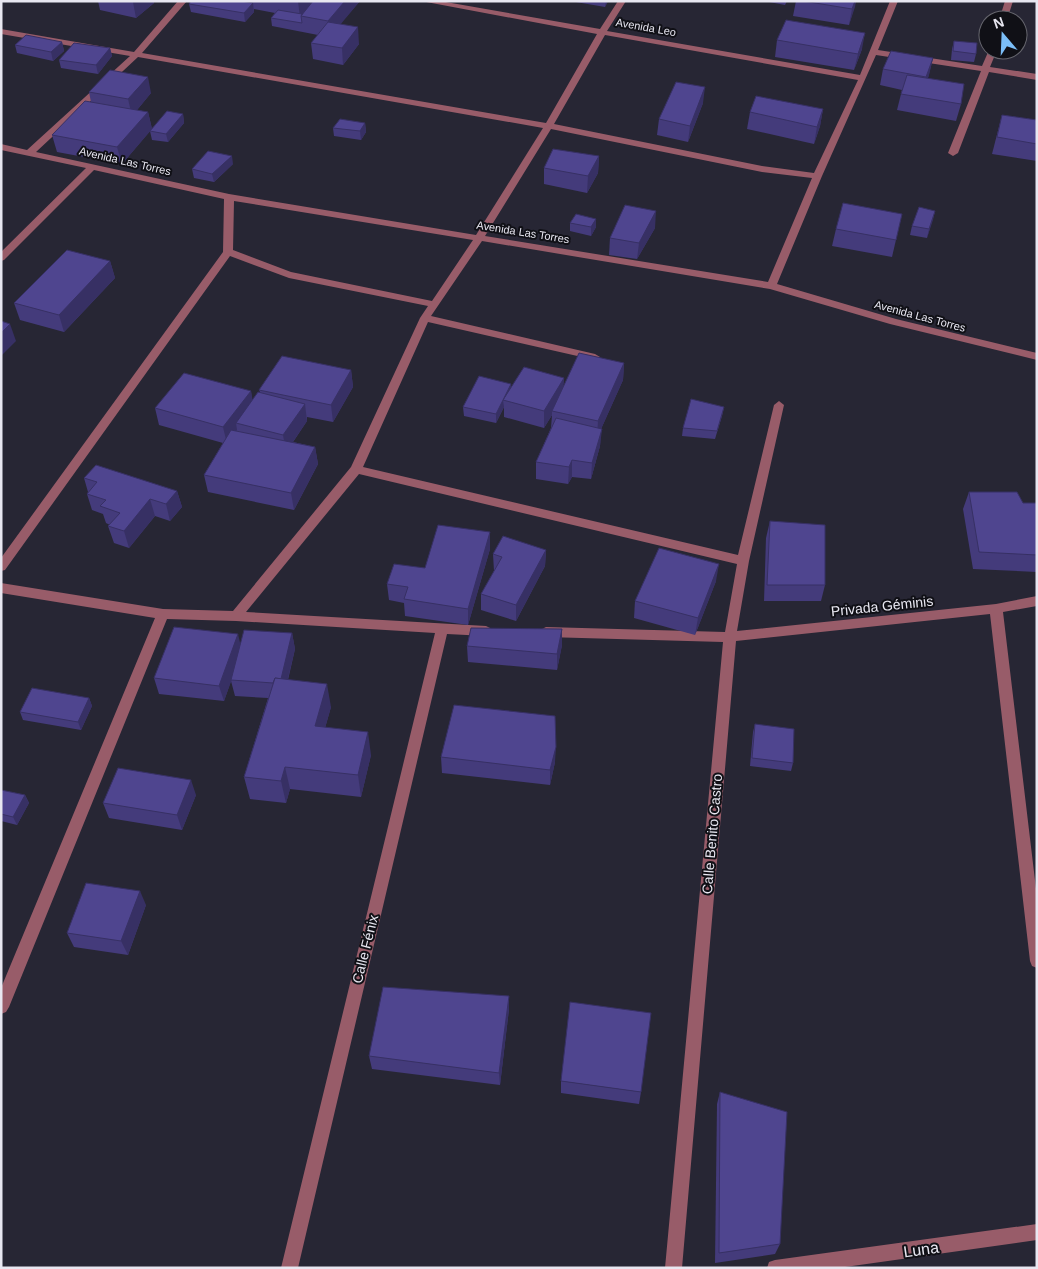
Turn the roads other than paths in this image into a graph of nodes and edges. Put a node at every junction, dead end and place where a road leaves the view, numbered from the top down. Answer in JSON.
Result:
{"nodes":[{"id":1,"x":183,"y":1,"type":"edge"},
{"id":2,"x":425,"y":1,"type":"edge"},
{"id":3,"x":622,"y":1,"type":"edge"},
{"id":4,"x":894,"y":1,"type":"edge"},
{"id":5,"x":1,"y":31,"type":"edge"},
{"id":6,"x":602,"y":31,"type":"junction"},
{"id":7,"x":873,"y":52,"type":"junction"},
{"id":8,"x":136,"y":55,"type":"junction"},
{"id":9,"x":990,"y":60,"type":"edge"},
{"id":10,"x":987,"y":69,"type":"junction"},
{"id":11,"x":1037,"y":77,"type":"edge"},
{"id":12,"x":863,"y":78,"type":"junction"},
{"id":13,"x":549,"y":126,"type":"junction"},
{"id":14,"x":1,"y":148,"type":"edge"},
{"id":15,"x":30,"y":153,"type":"junction"},
{"id":16,"x":953,"y":153,"type":"dead end"},
{"id":17,"x":93,"y":166,"type":"junction"},
{"id":18,"x":817,"y":176,"type":"junction"},
{"id":19,"x":228,"y":197,"type":"junction"},
{"id":20,"x":479,"y":238,"type":"junction"},
{"id":21,"x":228,"y":252,"type":"junction"},
{"id":22,"x":1,"y":258,"type":"edge"},
{"id":23,"x":771,"y":286,"type":"junction"},
{"id":24,"x":433,"y":304,"type":"junction"},
{"id":25,"x":425,"y":318,"type":"junction"},
{"id":26,"x":1037,"y":357,"type":"edge"},
{"id":27,"x":607,"y":359,"type":"edge"},
{"id":28,"x":779,"y":406,"type":"dead end"},
{"id":29,"x":356,"y":470,"type":"junction"},
{"id":30,"x":743,"y":561,"type":"junction"},
{"id":31,"x":1,"y":567,"type":"edge"},
{"id":32,"x":1,"y":588,"type":"edge"},
{"id":33,"x":1037,"y":601,"type":"edge"},
{"id":34,"x":996,"y":609,"type":"junction"},
{"id":35,"x":163,"y":614,"type":"junction"},
{"id":36,"x":236,"y":616,"type":"junction"},
{"id":37,"x":442,"y":630,"type":"junction"},
{"id":38,"x":502,"y":631,"type":"edge"},
{"id":39,"x":532,"y":632,"type":"edge"},
{"id":40,"x":730,"y":636,"type":"junction"},
{"id":41,"x":1037,"y":961,"type":"edge"},
{"id":42,"x":1,"y":1007,"type":"edge"},
{"id":43,"x":1037,"y":1232,"type":"edge"},
{"id":44,"x":289,"y":1268,"type":"edge"},
{"id":45,"x":673,"y":1268,"type":"edge"},
{"id":46,"x":776,"y":1268,"type":"edge"}],
"edges":[{"from":1,"to":8,"type":"street"},
{"from":2,"to":6,"type":"street","name":"Avenida Leo"},
{"from":3,"to":6,"type":"street"},
{"from":4,"to":7,"type":"street"},
{"from":5,"to":8,"type":"street"},
{"from":6,"to":12,"type":"street","name":"Avenida Leo"},
{"from":6,"to":13,"type":"street"},
{"from":7,"to":10,"type":"street"},
{"from":7,"to":12,"type":"street"},
{"from":8,"to":13,"type":"street"},
{"from":8,"to":15,"type":"street"},
{"from":9,"to":10,"type":"street"},
{"from":10,"to":11,"type":"street"},
{"from":10,"to":16,"type":"street"},
{"from":12,"to":18,"type":"street"},
{"from":13,"to":18,"type":"street"},
{"from":13,"to":20,"type":"street"},
{"from":14,"to":15,"type":"street","name":"Avenida Las Torres"},
{"from":15,"to":17,"type":"street","name":"Avenida Las Torres"},
{"from":17,"to":19,"type":"street","name":"Avenida Las Torres"},
{"from":17,"to":22,"type":"street"},
{"from":18,"to":23,"type":"street"},
{"from":19,"to":20,"type":"street","name":"Avenida Las Torres"},
{"from":19,"to":21,"type":"street"},
{"from":20,"to":23,"type":"street","name":"Avenida Las Torres"},
{"from":20,"to":24,"type":"street"},
{"from":21,"to":24,"type":"street"},
{"from":21,"to":31,"type":"street"},
{"from":23,"to":26,"type":"street","name":"Avenida Las Torres"},
{"from":24,"to":25,"type":"street"},
{"from":25,"to":27,"type":"street"},
{"from":25,"to":29,"type":"street"},
{"from":28,"to":30,"type":"street","name":"Calle Benito Castro"},
{"from":29,"to":30,"type":"street"},
{"from":29,"to":36,"type":"street"},
{"from":30,"to":40,"type":"street","name":"Calle Benito Castro"},
{"from":32,"to":35,"type":"street"},
{"from":33,"to":34,"type":"street","name":"Privada Géminis"},
{"from":34,"to":40,"type":"street","name":"Privada Géminis"},
{"from":34,"to":41,"type":"street"},
{"from":35,"to":36,"type":"street"},
{"from":35,"to":42,"type":"street"},
{"from":36,"to":37,"type":"street"},
{"from":37,"to":38,"type":"street"},
{"from":37,"to":44,"type":"street","name":"Calle Fénix"},
{"from":39,"to":40,"type":"street","name":"Privada Géminis"},
{"from":40,"to":45,"type":"street","name":"Calle Benito Castro"},
{"from":43,"to":46,"type":"street","name":"Luna"}]}
